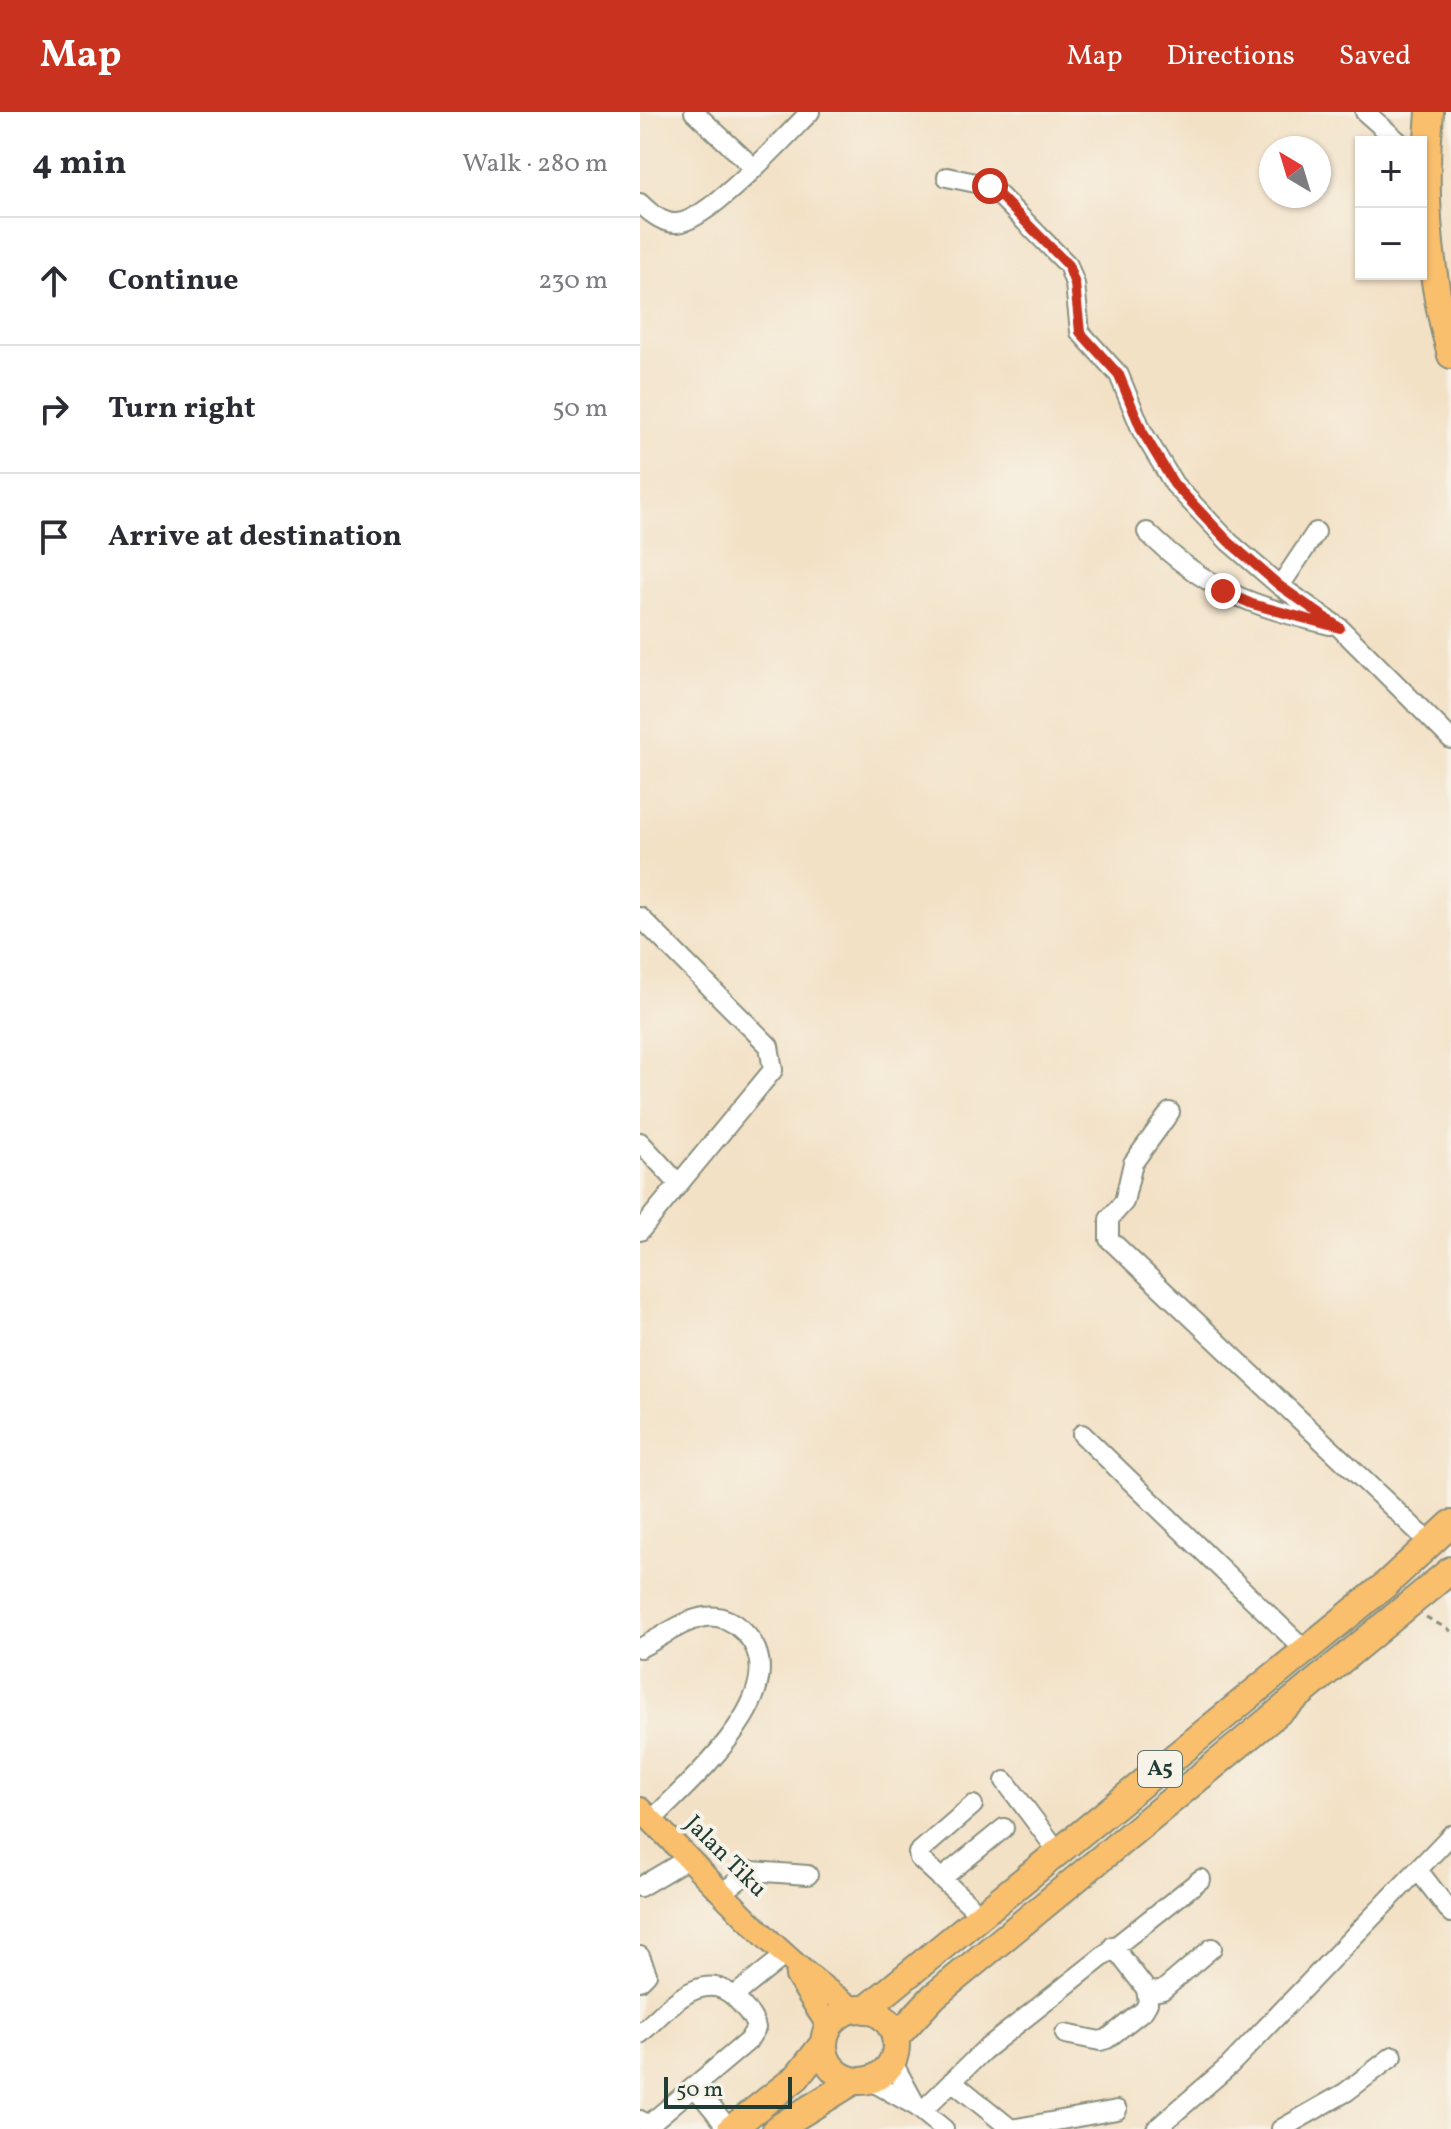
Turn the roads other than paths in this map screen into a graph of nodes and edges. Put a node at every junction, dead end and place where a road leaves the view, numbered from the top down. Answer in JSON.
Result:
{"nodes":[{"id":1,"x":694,"y":112,"type":"edge"},
{"id":2,"x":810,"y":112,"type":"edge"},
{"id":3,"x":1365,"y":112,"type":"edge"},
{"id":4,"x":1430,"y":112,"type":"edge"},
{"id":5,"x":1392,"y":136,"type":"edge"},
{"id":6,"x":1426,"y":136,"type":"edge"},
{"id":7,"x":754,"y":168,"type":"junction"},
{"id":8,"x":947,"y":177,"type":"dead end"},
{"id":9,"x":1427,"y":198,"type":"edge"},
{"id":10,"x":640,"y":203,"type":"edge"},
{"id":11,"x":1451,"y":355,"type":"edge"},
{"id":12,"x":1147,"y":532,"type":"dead end"},
{"id":13,"x":1316,"y":532,"type":"dead end"},
{"id":14,"x":1280,"y":586,"type":"junction"},
{"id":15,"x":1340,"y":628,"type":"junction"},
{"id":16,"x":1451,"y":739,"type":"edge"},
{"id":17,"x":640,"y":917,"type":"edge"},
{"id":18,"x":1170,"y":1112,"type":"dead end"},
{"id":19,"x":640,"y":1142,"type":"edge"},
{"id":20,"x":677,"y":1182,"type":"junction"},
{"id":21,"x":640,"y":1231,"type":"edge"},
{"id":22,"x":1082,"y":1434,"type":"dead end"},
{"id":23,"x":1451,"y":1524,"type":"edge"},
{"id":24,"x":1430,"y":1543,"type":"junction"},
{"id":25,"x":1451,"y":1570,"type":"edge"},
{"id":26,"x":640,"y":1648,"type":"edge"},
{"id":27,"x":1305,"y":1650,"type":"junction"},
{"id":28,"x":1005,"y":1781,"type":"dead end"},
{"id":29,"x":973,"y":1805,"type":"dead end"},
{"id":30,"x":646,"y":1815,"type":"edge"},
{"id":31,"x":1004,"y":1828,"type":"dead end"},
{"id":32,"x":1451,"y":1835,"type":"edge"},
{"id":33,"x":1059,"y":1853,"type":"junction"},
{"id":34,"x":689,"y":1858,"type":"junction"},
{"id":35,"x":1418,"y":1870,"type":"junction"},
{"id":36,"x":808,"y":1875,"type":"dead end"},
{"id":37,"x":941,"y":1879,"type":"junction"},
{"id":38,"x":1201,"y":1879,"type":"dead end"},
{"id":39,"x":640,"y":1887,"type":"edge"},
{"id":40,"x":723,"y":1892,"type":"junction"},
{"id":41,"x":1451,"y":1913,"type":"edge"},
{"id":42,"x":982,"y":1916,"type":"junction"},
{"id":43,"x":1113,"y":1946,"type":"junction"},
{"id":44,"x":1212,"y":1948,"type":"dead end"},
{"id":45,"x":779,"y":1949,"type":"junction"},
{"id":46,"x":640,"y":1956,"type":"edge"},
{"id":47,"x":640,"y":1981,"type":"edge"},
{"id":48,"x":1146,"y":1989,"type":"junction"},
{"id":49,"x":734,"y":1996,"type":"junction"},
{"id":50,"x":860,"y":2010,"type":"junction"},
{"id":51,"x":640,"y":2034,"type":"edge"},
{"id":52,"x":1065,"y":2034,"type":"dead end"},
{"id":53,"x":826,"y":2035,"type":"junction"},
{"id":54,"x":894,"y":2049,"type":"junction"},
{"id":55,"x":1393,"y":2056,"type":"dead end"},
{"id":56,"x":862,"y":2080,"type":"junction"},
{"id":57,"x":952,"y":2081,"type":"junction"},
{"id":58,"x":695,"y":2087,"type":"junction"},
{"id":59,"x":919,"y":2109,"type":"junction"},
{"id":60,"x":1117,"y":2110,"type":"dead end"},
{"id":61,"x":640,"y":2120,"type":"edge"},
{"id":62,"x":730,"y":2129,"type":"edge"},
{"id":63,"x":776,"y":2129,"type":"edge"},
{"id":64,"x":944,"y":2129,"type":"edge"},
{"id":65,"x":1156,"y":2129,"type":"edge"},
{"id":66,"x":1281,"y":2129,"type":"edge"}],
"edges":[{"from":1,"to":7,"type":"street"},
{"from":2,"to":7,"type":"street"},
{"from":3,"to":5,"type":"street"},
{"from":4,"to":6,"type":"highway"},
{"from":7,"to":10,"type":"street"},
{"from":8,"to":14,"type":"street"},
{"from":9,"to":11,"type":"highway"},
{"from":12,"to":15,"type":"street"},
{"from":13,"to":14,"type":"street"},
{"from":14,"to":15,"type":"street"},
{"from":15,"to":16,"type":"street"},
{"from":17,"to":20,"type":"street"},
{"from":18,"to":24,"type":"street"},
{"from":19,"to":20,"type":"street"},
{"from":20,"to":21,"type":"street"},
{"from":22,"to":27,"type":"street"},
{"from":23,"to":24,"type":"highway","number":"A5"},
{"from":24,"to":27,"type":"highway","number":"A5"},
{"from":25,"to":54,"type":"highway","number":"A5"},
{"from":26,"to":30,"type":"street"},
{"from":27,"to":33,"type":"highway","number":"A5"},
{"from":28,"to":33,"type":"street"},
{"from":29,"to":37,"type":"street"},
{"from":30,"to":34,"type":"main road","name":"Jalan Tiku"},
{"from":31,"to":37,"type":"street"},
{"from":32,"to":35,"type":"street"},
{"from":33,"to":42,"type":"highway","number":"A5"},
{"from":34,"to":39,"type":"street"},
{"from":34,"to":40,"type":"main road","name":"Jalan Tiku"},
{"from":35,"to":41,"type":"street"},
{"from":35,"to":65,"type":"street"},
{"from":36,"to":40,"type":"street"},
{"from":37,"to":42,"type":"street"},
{"from":38,"to":43,"type":"street"},
{"from":40,"to":45,"type":"main road","name":"Jalan Tiku"},
{"from":42,"to":50,"type":"highway","number":"A5"},
{"from":43,"to":48,"type":"street"},
{"from":43,"to":57,"type":"street"},
{"from":44,"to":48,"type":"street"},
{"from":45,"to":49,"type":"street"},
{"from":45,"to":50,"type":"main road","name":"Jalan Tiku"},
{"from":45,"to":53,"type":"main road","name":"Jalan Tiku"},
{"from":46,"to":47,"type":"street"},
{"from":48,"to":52,"type":"street"},
{"from":49,"to":51,"type":"street"},
{"from":49,"to":58,"type":"street"},
{"from":50,"to":53,"type":"highway","number":"A5"},
{"from":50,"to":54,"type":"highway"},
{"from":53,"to":56,"type":"highway"},
{"from":53,"to":62,"type":"highway","number":"A5"},
{"from":54,"to":56,"type":"highway","number":"A5"},
{"from":54,"to":59,"type":"street"},
{"from":55,"to":66,"type":"street"},
{"from":56,"to":59,"type":"street"},
{"from":56,"to":63,"type":"highway","number":"A5"},
{"from":57,"to":59,"type":"street"},
{"from":57,"to":60,"type":"street"},
{"from":58,"to":61,"type":"street"},
{"from":58,"to":62,"type":"street"},
{"from":59,"to":64,"type":"street"}]}
